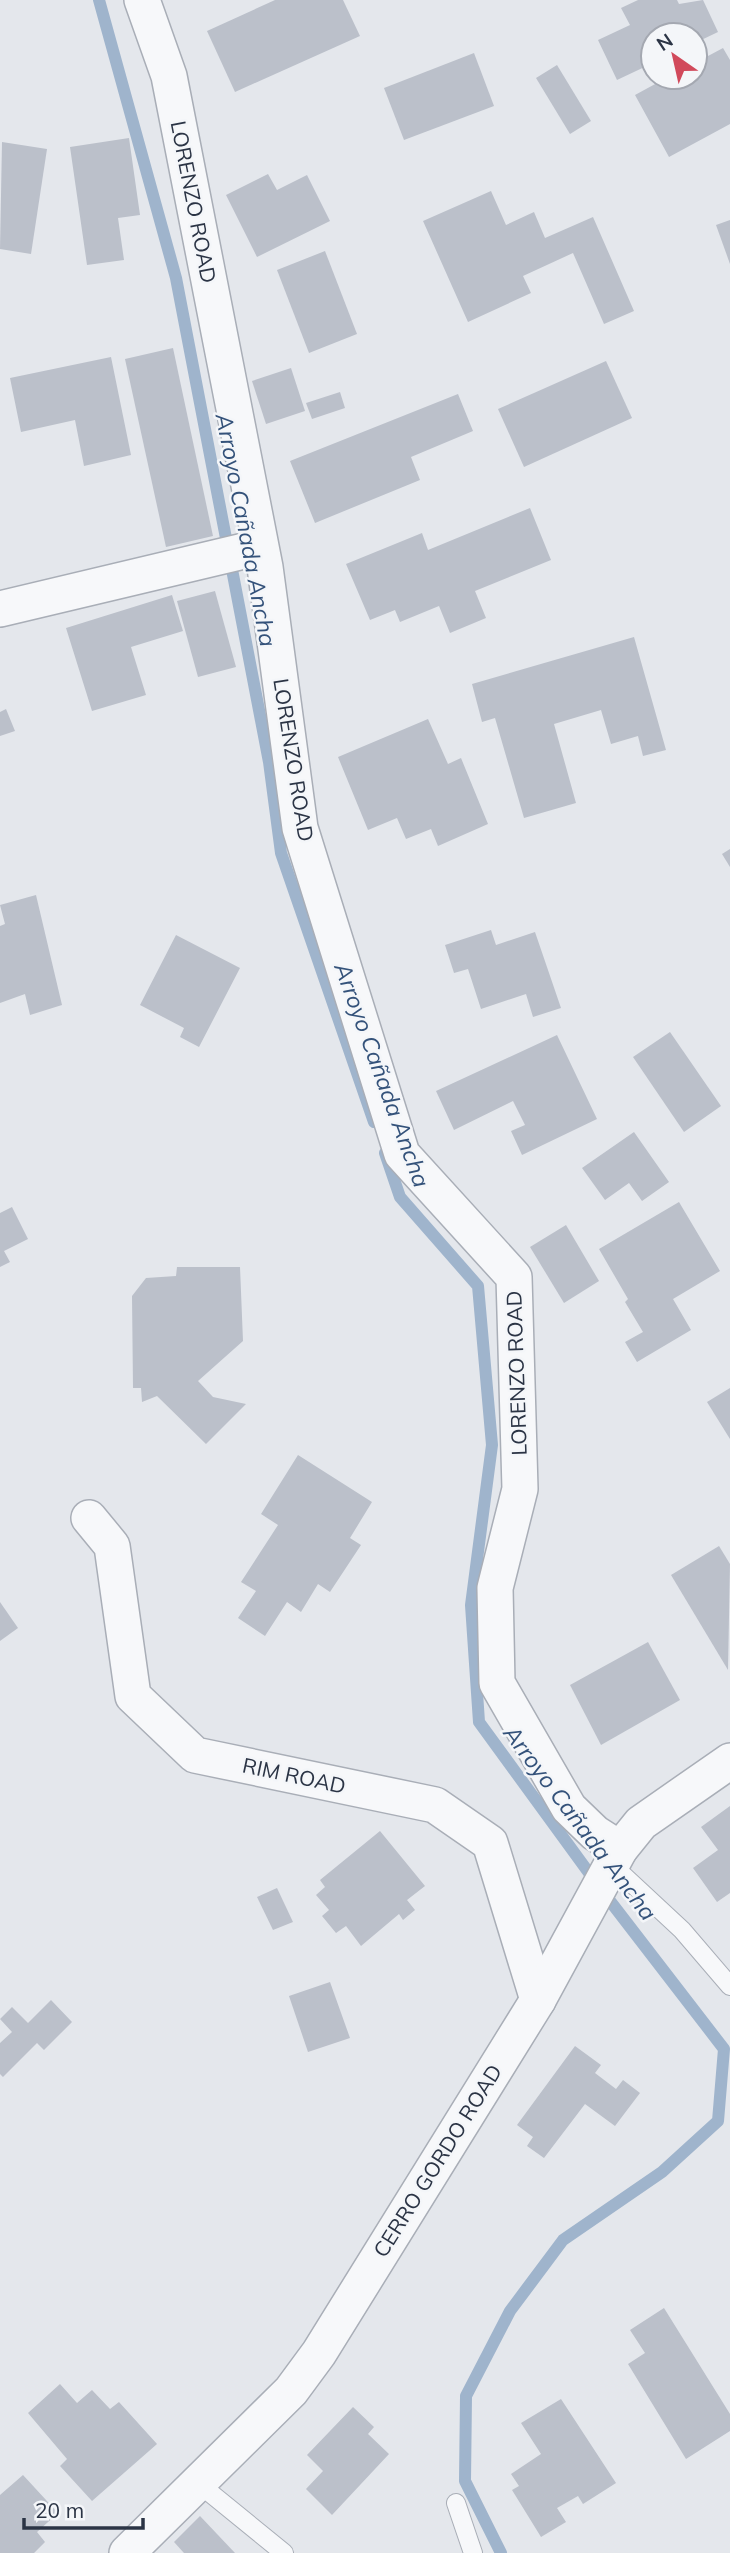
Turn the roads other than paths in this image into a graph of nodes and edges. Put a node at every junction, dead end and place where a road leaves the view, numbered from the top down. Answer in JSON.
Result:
{"nodes":[{"id":1,"x":142,"y":0,"type":"edge"},
{"id":2,"x":248,"y":550,"type":"dead end"},
{"id":3,"x":0,"y":609,"type":"edge"},
{"id":4,"x":89,"y":1518,"type":"dead end"},
{"id":5,"x":730,"y":1761,"type":"edge"},
{"id":6,"x":616,"y":1856,"type":"junction"},
{"id":7,"x":730,"y":1986,"type":"edge"},
{"id":8,"x":538,"y":2000,"type":"junction"},
{"id":9,"x":198,"y":2483,"type":"junction"},
{"id":10,"x":456,"y":2503,"type":"dead end"},
{"id":11,"x":127,"y":2553,"type":"edge"},
{"id":12,"x":284,"y":2553,"type":"edge"},
{"id":13,"x":473,"y":2553,"type":"edge"}],
"edges":[{"from":1,"to":6,"type":"street","name":"LORENZO ROAD"},
{"from":2,"to":3,"type":"street"},
{"from":4,"to":8,"type":"street","name":"RIM ROAD"},
{"from":5,"to":6,"type":"street","name":"CERRO GORDO ROAD"},
{"from":6,"to":7,"type":"lane"},
{"from":6,"to":8,"type":"street","name":"CERRO GORDO ROAD"},
{"from":8,"to":9,"type":"street","name":"CERRO GORDO ROAD"},
{"from":9,"to":11,"type":"street","name":"CERRO GORDO ROAD"},
{"from":9,"to":12,"type":"lane"},
{"from":10,"to":13,"type":"lane"}]}
